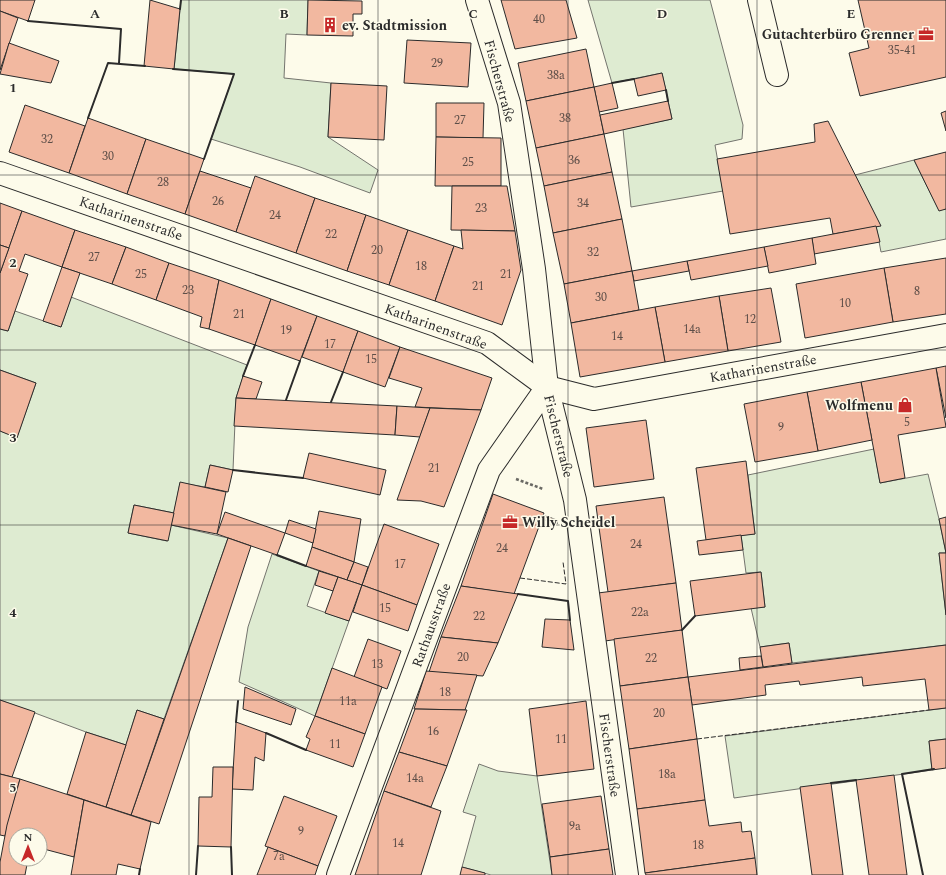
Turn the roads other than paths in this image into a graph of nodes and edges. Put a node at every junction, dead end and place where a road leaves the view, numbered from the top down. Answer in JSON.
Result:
{"nodes":[{"id":1,"x":477,"y":0,"type":"edge"},
{"id":2,"x":759,"y":0,"type":"edge"},
{"id":3,"x":777,"y":75,"type":"dead end"},
{"id":4,"x":0,"y":173,"type":"edge"},
{"id":5,"x":946,"y":335,"type":"edge"},
{"id":6,"x":547,"y":387,"type":"junction"},
{"id":7,"x":338,"y":875,"type":"edge"},
{"id":8,"x":627,"y":875,"type":"edge"}],
"edges":[{"from":1,"to":6,"type":"street","name":"Fischerstraße"},
{"from":2,"to":3,"type":"street"},
{"from":4,"to":6,"type":"street","name":"Katharinenstraße"},
{"from":5,"to":6,"type":"street","name":"Katharinenstraße"},
{"from":6,"to":7,"type":"street","name":"Rathausstraße"},
{"from":6,"to":8,"type":"street","name":"Fischerstraße"}]}
